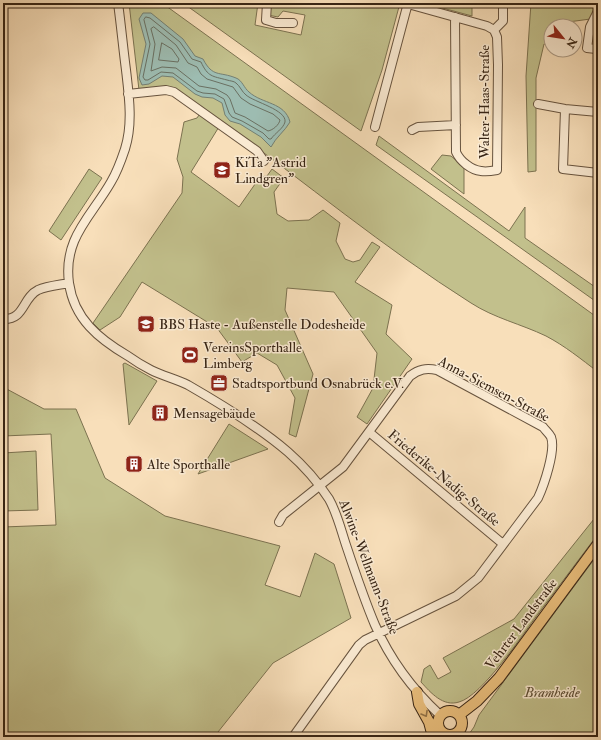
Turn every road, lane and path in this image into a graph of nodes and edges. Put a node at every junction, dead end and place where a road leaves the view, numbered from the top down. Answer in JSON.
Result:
{"nodes":[{"id":1,"x":118,"y":3,"type":"edge"},
{"id":2,"x":267,"y":3,"type":"edge"},
{"id":3,"x":503,"y":3,"type":"edge"},
{"id":4,"x":408,"y":4,"type":"edge"},
{"id":5,"x":598,"y":11,"type":"edge"},
{"id":6,"x":455,"y":17,"type":"junction"},
{"id":7,"x":293,"y":23,"type":"dead end"},
{"id":8,"x":494,"y":30,"type":"junction"},
{"id":9,"x":598,"y":47,"type":"edge"},
{"id":10,"x":128,"y":94,"type":"junction"},
{"id":11,"x":538,"y":104,"type":"dead end"},
{"id":12,"x":565,"y":109,"type":"junction"},
{"id":13,"x":598,"y":112,"type":"edge"},
{"id":14,"x":456,"y":125,"type":"junction"},
{"id":15,"x":375,"y":127,"type":"dead end"},
{"id":16,"x":412,"y":130,"type":"dead end"},
{"id":17,"x":264,"y":161,"type":"dead end"},
{"id":18,"x":598,"y":173,"type":"edge"},
{"id":19,"x":69,"y":283,"type":"junction"},
{"id":20,"x":3,"y":319,"type":"edge"},
{"id":21,"x":369,"y":432,"type":"junction"},
{"id":22,"x":320,"y":486,"type":"junction"},
{"id":23,"x":279,"y":522,"type":"dead end"},
{"id":24,"x":503,"y":544,"type":"junction"},
{"id":25,"x":598,"y":544,"type":"edge"},
{"id":26,"x":379,"y":632,"type":"junction"},
{"id":27,"x":417,"y":692,"type":"junction"},
{"id":28,"x":440,"y":715,"type":"junction"},
{"id":29,"x":459,"y":715,"type":"junction"},
{"id":30,"x":445,"y":735,"type":"edge"},
{"id":31,"x":293,"y":737,"type":"edge"},
{"id":32,"x":433,"y":737,"type":"edge"}],
"edges":[{"from":1,"to":10,"type":"street","name":"Alwine-Wellmann-Straße"},
{"from":2,"to":7,"type":"street"},
{"from":3,"to":8,"type":"street","name":"Walter-Haas-Straße"},
{"from":4,"to":6,"type":"street","name":"Walter-Haas-Straße"},
{"from":4,"to":15,"type":"street"},
{"from":5,"to":9,"type":"street"},
{"from":6,"to":8,"type":"street","name":"Walter-Haas-Straße"},
{"from":6,"to":14,"type":"street","name":"Walter-Haas-Straße"},
{"from":8,"to":14,"type":"street","name":"Walter-Haas-Straße"},
{"from":10,"to":17,"type":"street"},
{"from":10,"to":19,"type":"street","name":"Alwine-Wellmann-Straße"},
{"from":11,"to":12,"type":"street"},
{"from":12,"to":13,"type":"street"},
{"from":12,"to":18,"type":"street"},
{"from":14,"to":16,"type":"street","name":"Walter-Haas-Straße"},
{"from":19,"to":20,"type":"street"},
{"from":19,"to":22,"type":"street","name":"Alwine-Wellmann-Straße"},
{"from":21,"to":22,"type":"street","name":"Anna-Siemsen-Straße"},
{"from":21,"to":24,"type":"street","name":"Friederike-Nadig-Straße"},
{"from":21,"to":24,"type":"street","name":"Anna-Siemsen-Straße"},
{"from":22,"to":23,"type":"street","name":"Anna-Siemsen-Straße"},
{"from":22,"to":26,"type":"street","name":"Alwine-Wellmann-Straße"},
{"from":24,"to":26,"type":"street","name":"Anna-Siemsen-Straße"},
{"from":25,"to":29,"type":"main road","name":"Vehrter Landstraße"},
{"from":26,"to":27,"type":"street","name":"Alwine-Wellmann-Straße"},
{"from":26,"to":31,"type":"street","name":"Anna-Siemsen-Straße"},
{"from":27,"to":28,"type":"street","name":"Alwine-Wellmann-Straße"},
{"from":27,"to":32,"type":"main road","one_way":true},
{"from":28,"to":29,"type":"main road"},
{"from":28,"to":30,"type":"main road"},
{"from":29,"to":30,"type":"main road"}]}
